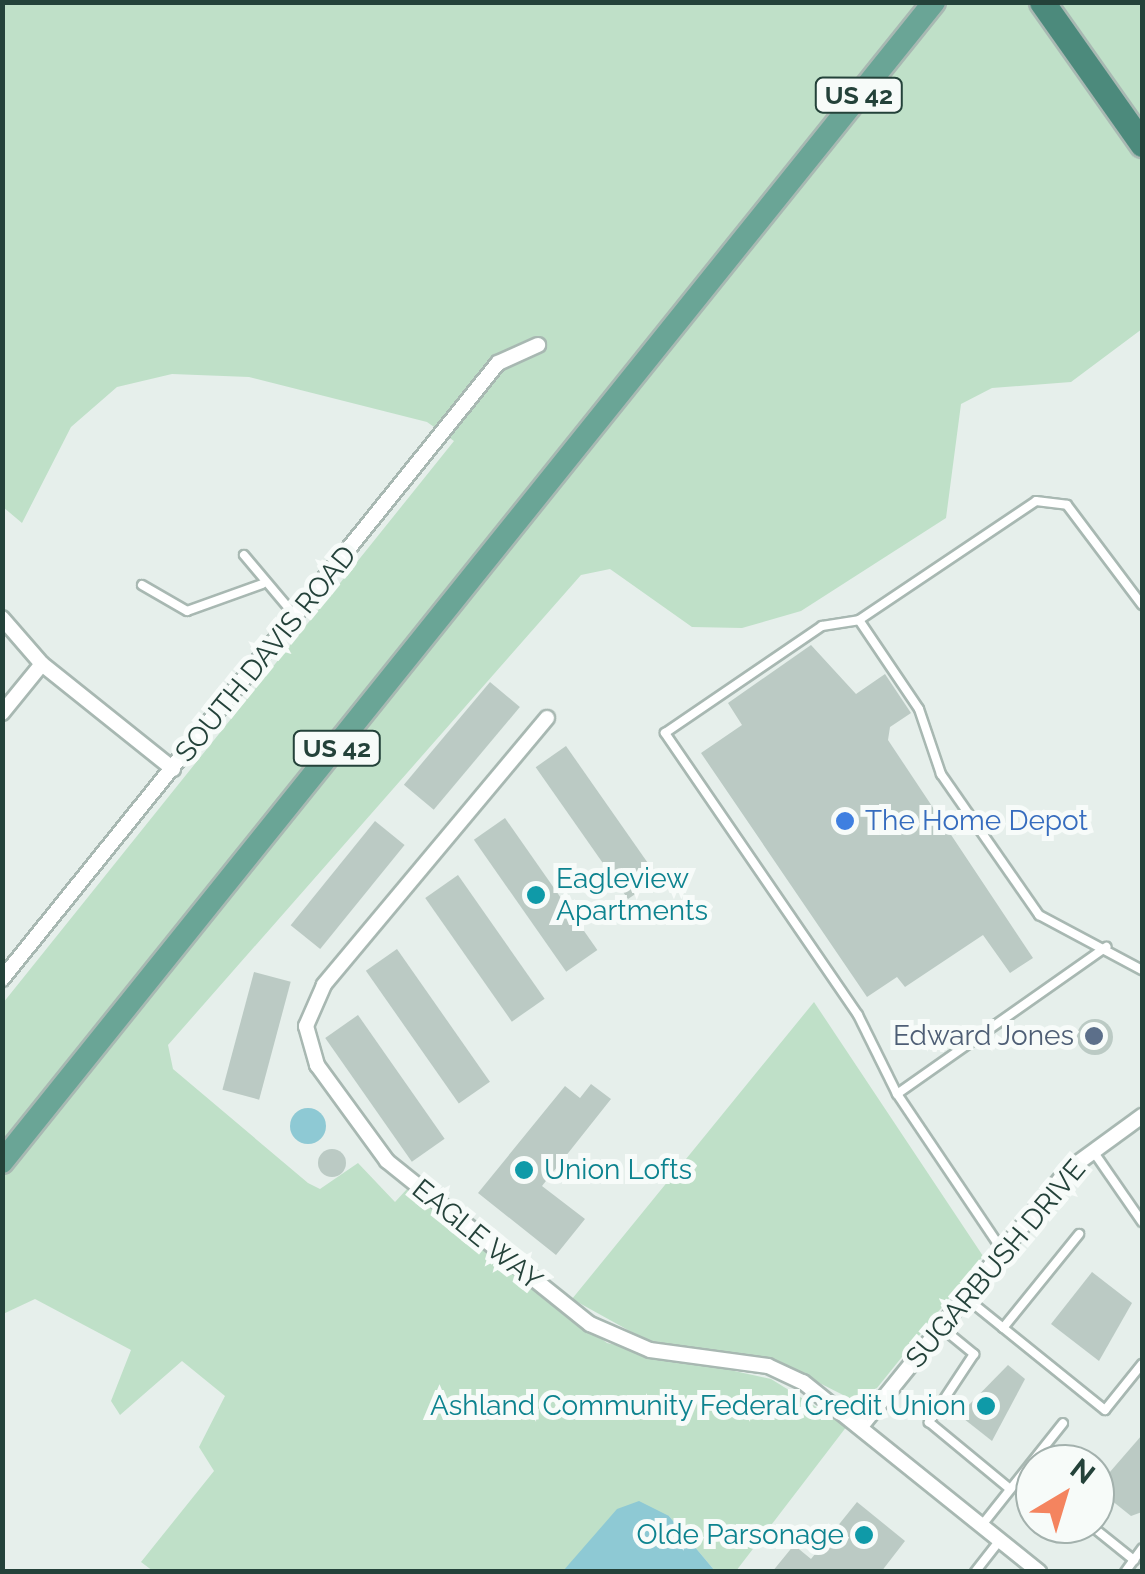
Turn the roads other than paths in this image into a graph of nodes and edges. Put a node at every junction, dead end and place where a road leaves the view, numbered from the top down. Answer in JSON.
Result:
{"nodes":[{"id":1,"x":934,"y":2,"type":"edge"},
{"id":2,"x":1042,"y":2,"type":"edge"},
{"id":3,"x":1142,"y":144,"type":"edge"},
{"id":4,"x":538,"y":344,"type":"dead end"},
{"id":5,"x":244,"y":554,"type":"dead end"},
{"id":6,"x":262,"y":584,"type":"junction"},
{"id":7,"x":142,"y":585,"type":"dead end"},
{"id":8,"x":1142,"y":605,"type":"edge"},
{"id":9,"x":2,"y":618,"type":"edge"},
{"id":10,"x":297,"y":618,"type":"junction"},
{"id":11,"x":860,"y":620,"type":"junction"},
{"id":12,"x":42,"y":664,"type":"junction"},
{"id":13,"x":2,"y":713,"type":"edge"},
{"id":14,"x":546,"y":718,"type":"dead end"},
{"id":15,"x":173,"y":769,"type":"junction"},
{"id":16,"x":1107,"y":946,"type":"junction"},
{"id":17,"x":1142,"y":970,"type":"edge"},
{"id":18,"x":2,"y":978,"type":"edge"},
{"id":19,"x":898,"y":1094,"type":"junction"},
{"id":20,"x":1142,"y":1116,"type":"edge"},
{"id":21,"x":1093,"y":1150,"type":"junction"},
{"id":22,"x":2,"y":1162,"type":"edge"},
{"id":23,"x":1142,"y":1200,"type":"edge"},
{"id":24,"x":1132,"y":1207,"type":"junction"},
{"id":25,"x":1142,"y":1222,"type":"edge"},
{"id":26,"x":1079,"y":1234,"type":"dead end"},
{"id":27,"x":1002,"y":1250,"type":"junction"},
{"id":28,"x":964,"y":1297,"type":"junction"},
{"id":29,"x":940,"y":1327,"type":"junction"},
{"id":30,"x":1003,"y":1328,"type":"junction"},
{"id":31,"x":1142,"y":1364,"type":"edge"},
{"id":32,"x":1063,"y":1423,"type":"dead end"},
{"id":33,"x":862,"y":1425,"type":"junction"},
{"id":34,"x":1010,"y":1489,"type":"junction"},
{"id":35,"x":982,"y":1525,"type":"junction"},
{"id":36,"x":1000,"y":1540,"type":"junction"},
{"id":37,"x":1114,"y":1544,"type":"edge"},
{"id":38,"x":1142,"y":1550,"type":"edge"},
{"id":39,"x":1134,"y":1560,"type":"junction"},
{"id":40,"x":975,"y":1572,"type":"edge"},
{"id":41,"x":1039,"y":1572,"type":"edge"},
{"id":42,"x":1125,"y":1572,"type":"edge"}],
"edges":[{"from":1,"to":22,"type":"main road","number":"US 42"},
{"from":2,"to":3,"type":"highway"},
{"from":4,"to":10,"type":"street","name":"SOUTH DAVIS ROAD"},
{"from":5,"to":6,"type":"lane"},
{"from":6,"to":7,"type":"lane"},
{"from":6,"to":10,"type":"lane"},
{"from":8,"to":11,"type":"lane"},
{"from":9,"to":12,"type":"street"},
{"from":10,"to":15,"type":"street","name":"SOUTH DAVIS ROAD"},
{"from":11,"to":16,"type":"lane"},
{"from":11,"to":19,"type":"lane"},
{"from":12,"to":13,"type":"street"},
{"from":12,"to":15,"type":"street"},
{"from":14,"to":33,"type":"street","name":"EAGLE WAY"},
{"from":15,"to":18,"type":"street","name":"SOUTH DAVIS ROAD"},
{"from":16,"to":17,"type":"lane"},
{"from":16,"to":19,"type":"lane"},
{"from":19,"to":27,"type":"lane"},
{"from":20,"to":21,"type":"street","name":"SUGARBUSH DRIVE"},
{"from":21,"to":24,"type":"lane"},
{"from":21,"to":27,"type":"street","name":"SUGARBUSH DRIVE"},
{"from":23,"to":24,"type":"lane"},
{"from":24,"to":25,"type":"lane"},
{"from":26,"to":30,"type":"lane"},
{"from":27,"to":28,"type":"street","name":"SUGARBUSH DRIVE"},
{"from":28,"to":29,"type":"street","name":"SUGARBUSH DRIVE"},
{"from":28,"to":30,"type":"lane"},
{"from":29,"to":33,"type":"street","name":"SUGARBUSH DRIVE"},
{"from":29,"to":34,"type":"lane"},
{"from":30,"to":31,"type":"lane"},
{"from":32,"to":34,"type":"lane"},
{"from":33,"to":35,"type":"street","name":"EAGLE WAY"},
{"from":34,"to":35,"type":"lane"},
{"from":35,"to":36,"type":"street","name":"EAGLE WAY"},
{"from":36,"to":40,"type":"lane"},
{"from":36,"to":41,"type":"street","name":"EAGLE WAY"},
{"from":37,"to":39,"type":"lane"},
{"from":38,"to":39,"type":"lane"},
{"from":39,"to":42,"type":"lane"}]}
